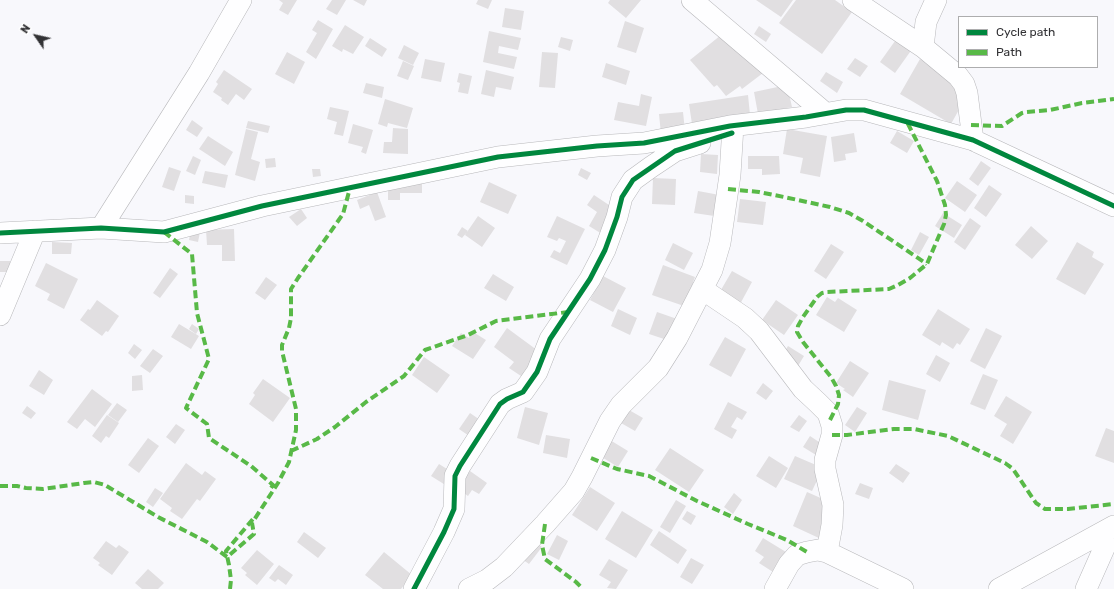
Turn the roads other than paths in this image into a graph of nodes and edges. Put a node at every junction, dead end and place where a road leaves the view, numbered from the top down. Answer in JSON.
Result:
{"nodes":[{"id":1,"x":241,"y":0,"type":"edge"},
{"id":2,"x":692,"y":0,"type":"edge"},
{"id":3,"x":853,"y":0,"type":"edge"},
{"id":4,"x":936,"y":0,"type":"edge"},
{"id":5,"x":923,"y":47,"type":"junction"},
{"id":6,"x":825,"y":113,"type":"junction"},
{"id":7,"x":732,"y":129,"type":"junction"},
{"id":8,"x":973,"y":140,"type":"junction"},
{"id":9,"x":1114,"y":206,"type":"edge"},
{"id":10,"x":101,"y":228,"type":"junction"},
{"id":11,"x":35,"y":231,"type":"junction"},
{"id":12,"x":0,"y":233,"type":"edge"},
{"id":13,"x":702,"y":289,"type":"junction"},
{"id":14,"x":0,"y":315,"type":"edge"},
{"id":15,"x":1113,"y":527,"type":"edge"},
{"id":16,"x":827,"y":552,"type":"junction"},
{"id":17,"x":414,"y":589,"type":"edge"},
{"id":18,"x":469,"y":589,"type":"edge"},
{"id":19,"x":775,"y":589,"type":"edge"},
{"id":20,"x":903,"y":589,"type":"edge"},
{"id":21,"x":998,"y":589,"type":"edge"},
{"id":22,"x":1086,"y":589,"type":"edge"}],
"edges":[{"from":1,"to":10,"type":"street"},
{"from":2,"to":6,"type":"street"},
{"from":3,"to":5,"type":"street"},
{"from":4,"to":5,"type":"street"},
{"from":5,"to":8,"type":"street"},
{"from":6,"to":7,"type":"street"},
{"from":6,"to":8,"type":"street"},
{"from":7,"to":10,"type":"street"},
{"from":7,"to":13,"type":"street"},
{"from":7,"to":17,"type":"street"},
{"from":8,"to":9,"type":"street"},
{"from":10,"to":11,"type":"street"},
{"from":11,"to":12,"type":"street"},
{"from":11,"to":14,"type":"street"},
{"from":13,"to":16,"type":"street"},
{"from":13,"to":18,"type":"street"},
{"from":15,"to":21,"type":"street"},
{"from":15,"to":22,"type":"street"},
{"from":16,"to":19,"type":"street"},
{"from":16,"to":20,"type":"street"}]}
